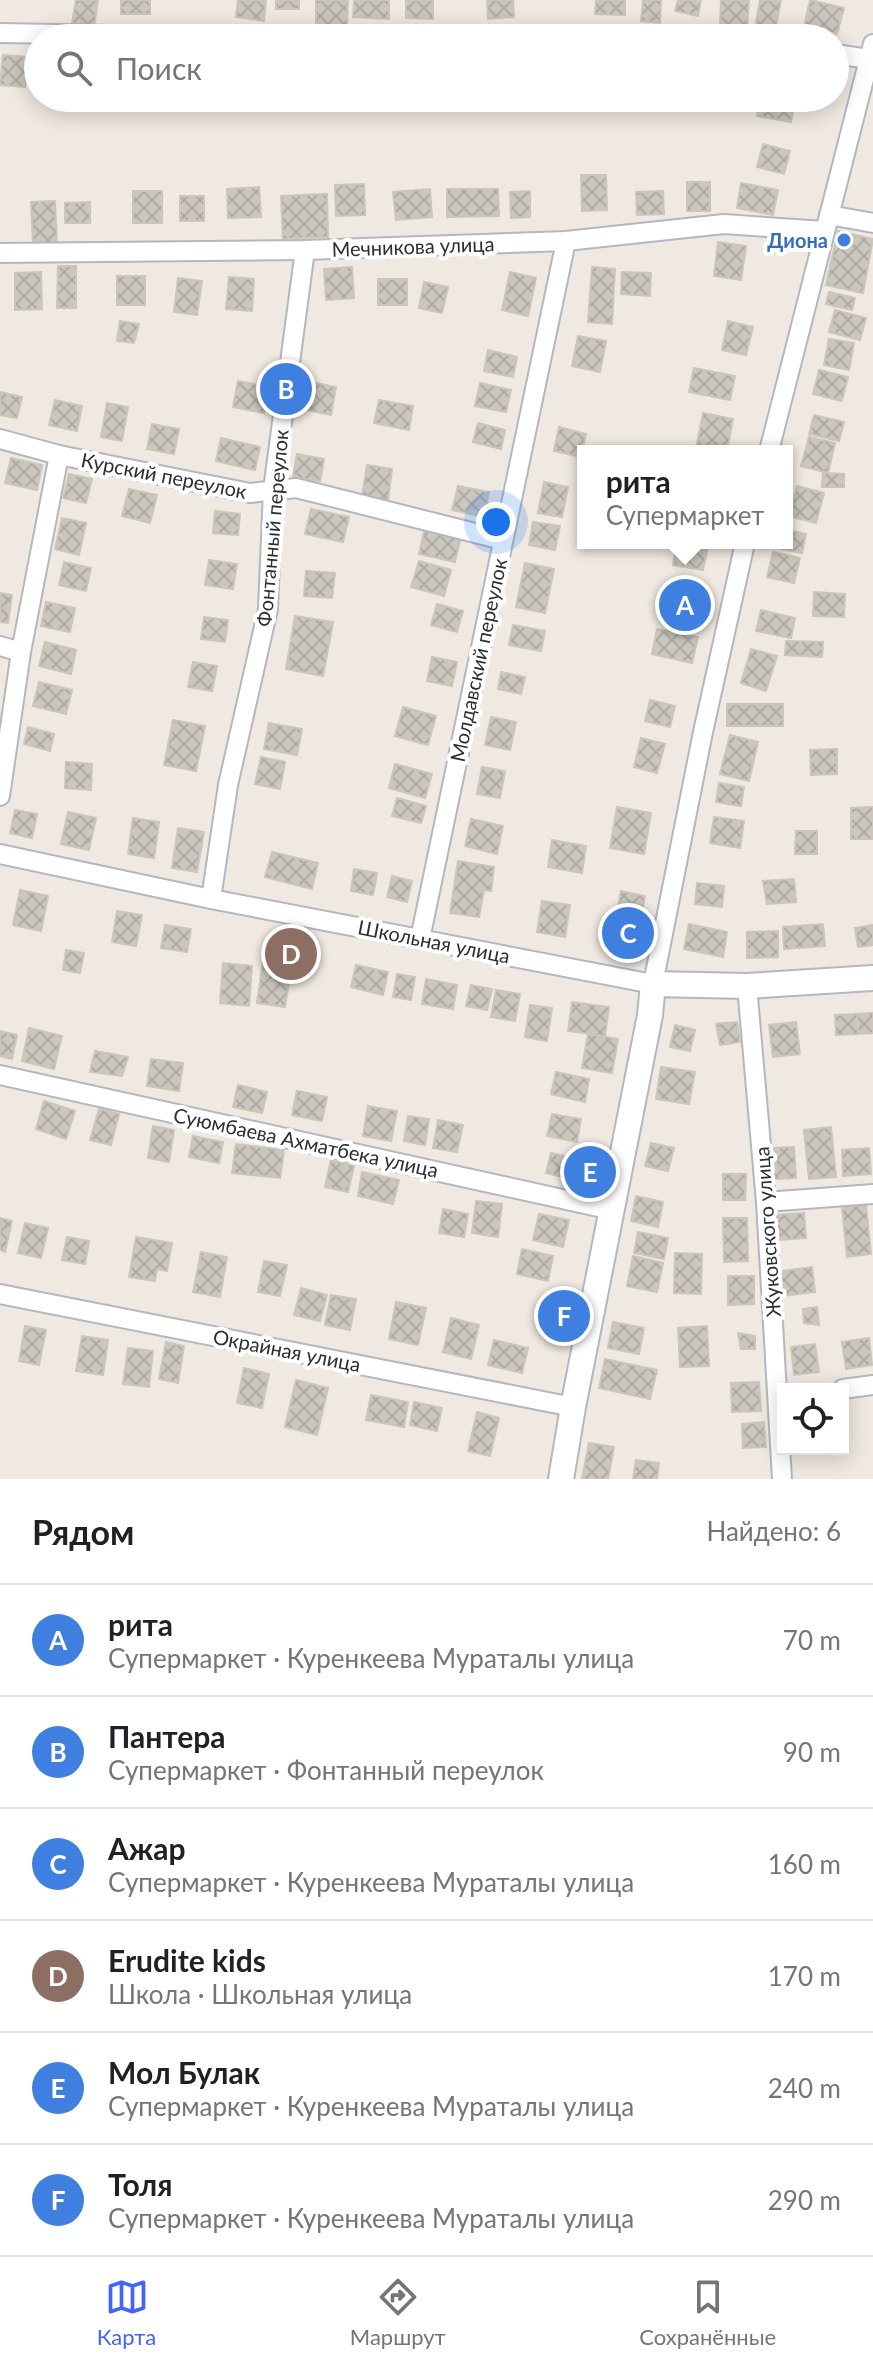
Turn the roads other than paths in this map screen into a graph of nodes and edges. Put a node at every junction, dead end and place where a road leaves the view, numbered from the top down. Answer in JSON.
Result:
{"nodes":[{"id":1,"x":0,"y":33,"type":"edge"},
{"id":2,"x":24,"y":33,"type":"edge"},
{"id":3,"x":871,"y":51,"type":"edge"},
{"id":4,"x":849,"y":53,"type":"edge"},
{"id":5,"x":826,"y":223,"type":"junction"},
{"id":6,"x":873,"y":223,"type":"edge"},
{"id":7,"x":566,"y":241,"type":"junction"},
{"id":8,"x":305,"y":250,"type":"junction"},
{"id":9,"x":0,"y":253,"type":"edge"},
{"id":10,"x":0,"y":439,"type":"edge"},
{"id":11,"x":770,"y":445,"type":"edge"},
{"id":12,"x":59,"y":455,"type":"junction"},
{"id":13,"x":273,"y":490,"type":"junction"},
{"id":14,"x":503,"y":540,"type":"junction"},
{"id":15,"x":744,"y":549,"type":"edge"},
{"id":16,"x":0,"y":646,"type":"edge"},
{"id":17,"x":21,"y":652,"type":"junction"},
{"id":18,"x":0,"y":796,"type":"edge"},
{"id":19,"x":0,"y":854,"type":"edge"},
{"id":20,"x":211,"y":899,"type":"junction"},
{"id":21,"x":420,"y":939,"type":"junction"},
{"id":22,"x":873,"y":978,"type":"edge"},
{"id":23,"x":653,"y":984,"type":"junction"},
{"id":24,"x":747,"y":986,"type":"junction"},
{"id":25,"x":0,"y":1075,"type":"edge"},
{"id":26,"x":873,"y":1194,"type":"edge"},
{"id":27,"x":766,"y":1202,"type":"junction"},
{"id":28,"x":612,"y":1210,"type":"junction"},
{"id":29,"x":0,"y":1294,"type":"edge"},
{"id":30,"x":779,"y":1383,"type":"edge"},
{"id":31,"x":873,"y":1385,"type":"edge"},
{"id":32,"x":849,"y":1388,"type":"edge"},
{"id":33,"x":573,"y":1407,"type":"junction"},
{"id":34,"x":781,"y":1455,"type":"edge"},
{"id":35,"x":561,"y":1479,"type":"edge"},
{"id":36,"x":782,"y":1479,"type":"edge"}],
"edges":[{"from":1,"to":2,"type":"street"},
{"from":3,"to":4,"type":"street"},
{"from":3,"to":5,"type":"street"},
{"from":5,"to":6,"type":"street","name":"Мечникова улица"},
{"from":5,"to":7,"type":"street","name":"Мечникова улица"},
{"from":5,"to":11,"type":"street"},
{"from":7,"to":8,"type":"street","name":"Мечникова улица"},
{"from":7,"to":14,"type":"street","name":"Молдавский переулок"},
{"from":8,"to":9,"type":"street","name":"Мечникова улица"},
{"from":8,"to":13,"type":"street","name":"Фонтанный переулок"},
{"from":10,"to":12,"type":"street","name":"Курский переулок"},
{"from":12,"to":13,"type":"street","name":"Курский переулок"},
{"from":12,"to":17,"type":"street","name":"Курский переулок"},
{"from":13,"to":14,"type":"street","name":"Курский переулок"},
{"from":13,"to":20,"type":"street","name":"Фонтанный переулок"},
{"from":14,"to":21,"type":"street","name":"Молдавский переулок"},
{"from":15,"to":23,"type":"street"},
{"from":16,"to":17,"type":"street"},
{"from":17,"to":18,"type":"street","name":"Курский переулок"},
{"from":19,"to":20,"type":"street","name":"Школьная улица"},
{"from":20,"to":21,"type":"street","name":"Школьная улица"},
{"from":21,"to":23,"type":"street","name":"Школьная улица"},
{"from":22,"to":24,"type":"street","name":"Школьная улица"},
{"from":23,"to":24,"type":"street","name":"Школьная улица"},
{"from":23,"to":28,"type":"street"},
{"from":24,"to":27,"type":"street","name":"Жуковского улица"},
{"from":25,"to":28,"type":"street","name":"Суюмбаева Ахматбека улица"},
{"from":26,"to":27,"type":"street"},
{"from":27,"to":30,"type":"street","name":"Жуковского улица"},
{"from":28,"to":33,"type":"street"},
{"from":29,"to":33,"type":"street","name":"Окрайная улица"},
{"from":31,"to":32,"type":"street"},
{"from":33,"to":35,"type":"street"},
{"from":34,"to":36,"type":"street","name":"Жуковского улица"}]}
